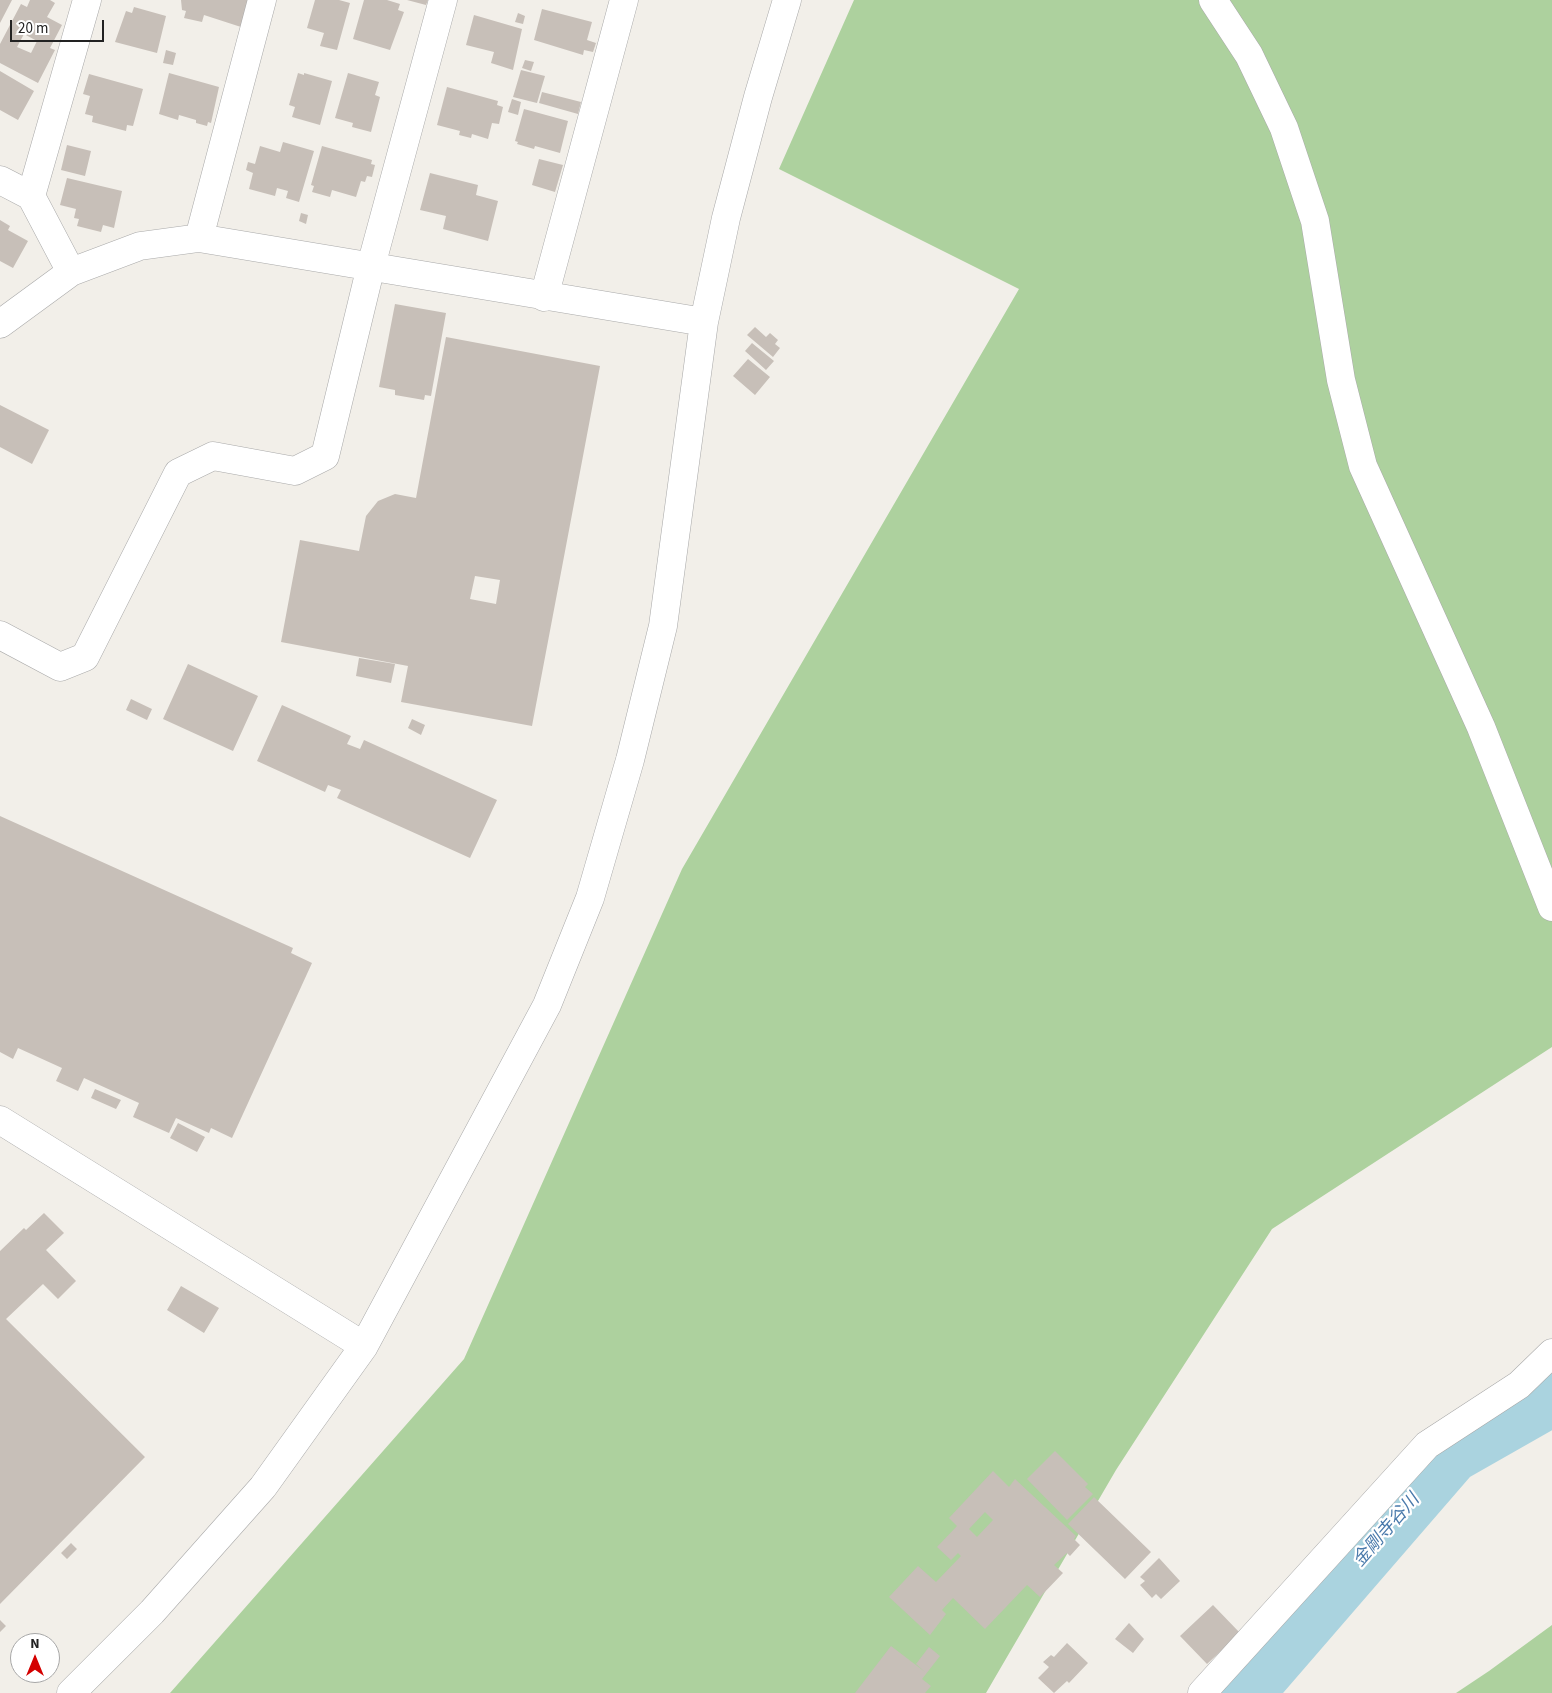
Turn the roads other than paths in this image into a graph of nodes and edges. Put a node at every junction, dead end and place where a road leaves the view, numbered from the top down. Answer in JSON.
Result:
{"nodes":[{"id":1,"x":86,"y":0,"type":"edge"},
{"id":2,"x":262,"y":0,"type":"edge"},
{"id":3,"x":443,"y":0,"type":"edge"},
{"id":4,"x":624,"y":0,"type":"edge"},
{"id":5,"x":787,"y":0,"type":"edge"},
{"id":6,"x":1213,"y":0,"type":"edge"},
{"id":7,"x":0,"y":180,"type":"edge"},
{"id":8,"x":31,"y":196,"type":"junction"},
{"id":9,"x":199,"y":238,"type":"junction"},
{"id":10,"x":371,"y":266,"type":"junction"},
{"id":11,"x":71,"y":272,"type":"junction"},
{"id":12,"x":544,"y":297,"type":"junction"},
{"id":13,"x":704,"y":322,"type":"junction"},
{"id":14,"x":0,"y":324,"type":"edge"},
{"id":15,"x":0,"y":634,"type":"edge"},
{"id":16,"x":1552,"y":907,"type":"edge"},
{"id":17,"x":2,"y":1126,"type":"edge"},
{"id":18,"x":364,"y":1346,"type":"junction"},
{"id":19,"x":1552,"y":1352,"type":"edge"},
{"id":20,"x":71,"y":1693,"type":"edge"},
{"id":21,"x":1202,"y":1693,"type":"edge"}],
"edges":[{"from":1,"to":8,"type":"street"},
{"from":2,"to":9,"type":"street"},
{"from":3,"to":10,"type":"street"},
{"from":4,"to":12,"type":"street"},
{"from":5,"to":13,"type":"street"},
{"from":6,"to":16,"type":"street"},
{"from":7,"to":8,"type":"street"},
{"from":8,"to":11,"type":"street"},
{"from":9,"to":10,"type":"street"},
{"from":9,"to":11,"type":"street"},
{"from":10,"to":12,"type":"street"},
{"from":10,"to":15,"type":"street"},
{"from":11,"to":14,"type":"street"},
{"from":12,"to":13,"type":"street"},
{"from":13,"to":18,"type":"street"},
{"from":17,"to":18,"type":"street"},
{"from":18,"to":20,"type":"street"},
{"from":19,"to":21,"type":"street"}]}
